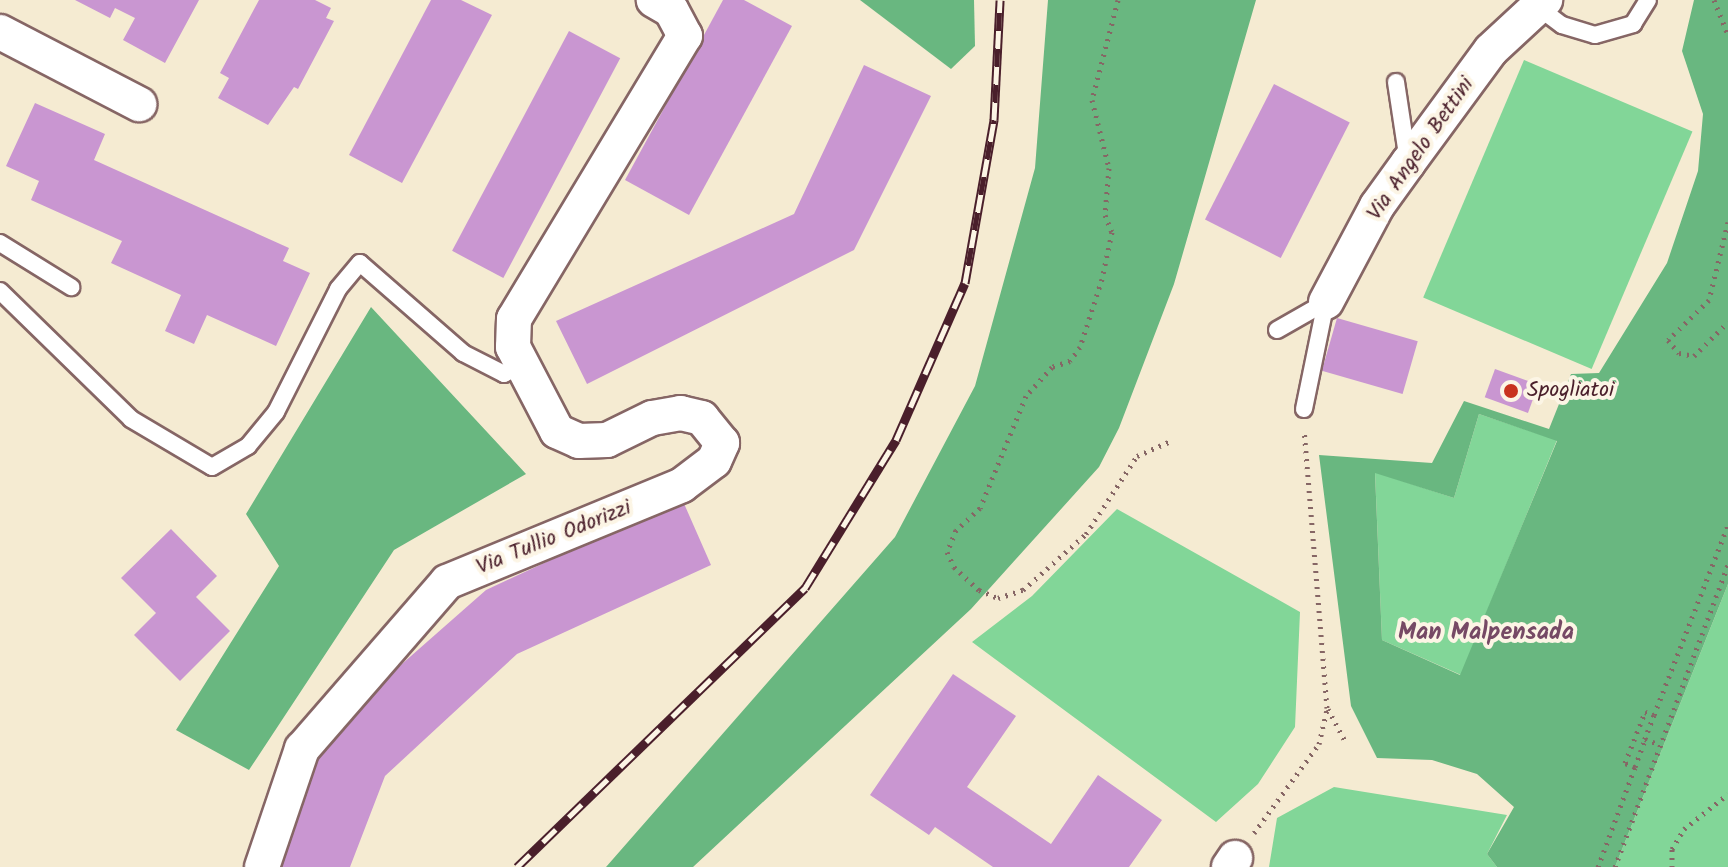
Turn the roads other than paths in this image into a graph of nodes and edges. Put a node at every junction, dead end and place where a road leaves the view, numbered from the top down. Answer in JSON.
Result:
{"nodes":[{"id":1,"x":654,"y":0,"type":"edge"},
{"id":2,"x":1648,"y":0,"type":"edge"},
{"id":3,"x":1542,"y":3,"type":"edge"},
{"id":4,"x":0,"y":32,"type":"edge"},
{"id":5,"x":1396,"y":82,"type":"dead end"},
{"id":6,"x":139,"y":104,"type":"dead end"},
{"id":7,"x":1408,"y":163,"type":"junction"},
{"id":8,"x":0,"y":243,"type":"edge"},
{"id":9,"x":71,"y":287,"type":"dead end"},
{"id":10,"x":0,"y":291,"type":"edge"},
{"id":11,"x":1326,"y":302,"type":"junction"},
{"id":12,"x":1277,"y":330,"type":"dead end"},
{"id":13,"x":521,"y":364,"type":"junction"},
{"id":14,"x":1304,"y":409,"type":"road end"},
{"id":15,"x":262,"y":867,"type":"edge"}],
"edges":[{"from":1,"to":13,"type":"street","name":"Via Tullio Odorizzi"},
{"from":2,"to":3,"type":"lane"},
{"from":3,"to":7,"type":"street","name":"Via Angelo Bettini"},
{"from":4,"to":6,"type":"street"},
{"from":5,"to":7,"type":"lane"},
{"from":7,"to":11,"type":"street","name":"Via Angelo Bettini"},
{"from":8,"to":9,"type":"lane"},
{"from":10,"to":13,"type":"lane"},
{"from":11,"to":12,"type":"lane"},
{"from":11,"to":14,"type":"lane","name":"Via Angelo Bettini"},
{"from":13,"to":15,"type":"street","name":"Via Tullio Odorizzi"}]}
